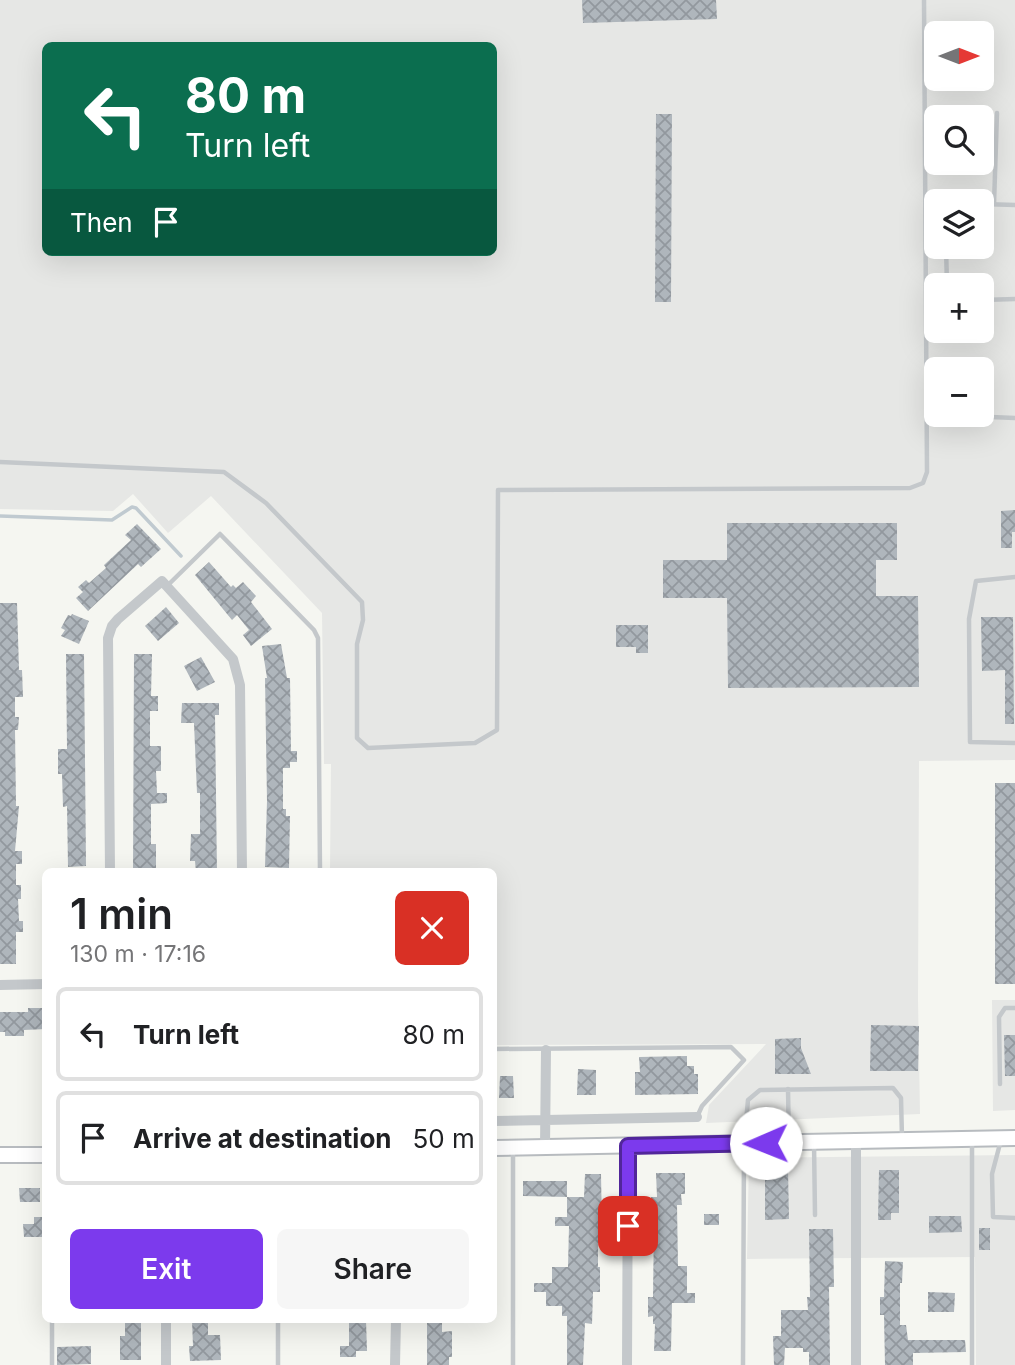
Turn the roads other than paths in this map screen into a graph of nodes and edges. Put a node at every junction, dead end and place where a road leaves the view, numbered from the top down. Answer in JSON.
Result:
{"nodes":[{"id":1,"x":924,"y":0,"type":"edge"},
{"id":2,"x":998,"y":113,"type":"dead end"},
{"id":3,"x":994,"y":204,"type":"joint"},
{"id":4,"x":1015,"y":205,"type":"edge"},
{"id":5,"x":1015,"y":299,"type":"edge"},
{"id":6,"x":994,"y":300,"type":"edge"},
{"id":7,"x":994,"y":417,"type":"edge"},
{"id":8,"x":1015,"y":418,"type":"edge"},
{"id":9,"x":0,"y":462,"type":"edge"},
{"id":10,"x":1015,"y":577,"type":"edge"},
{"id":11,"x":164,"y":583,"type":"junction"},
{"id":12,"x":1015,"y":743,"type":"edge"},
{"id":13,"x":110,"y":868,"type":"edge"},
{"id":14,"x":242,"y":868,"type":"edge"},
{"id":15,"x":320,"y":868,"type":"edge"},
{"id":16,"x":42,"y":984,"type":"edge"},
{"id":17,"x":0,"y":985,"type":"edge"},
{"id":18,"x":1015,"y":1008,"type":"edge"},
{"id":19,"x":497,"y":1049,"type":"edge"},
{"id":20,"x":546,"y":1050,"type":"junction"},
{"id":21,"x":1000,"y":1084,"type":"dead end"},
{"id":22,"x":788,"y":1089,"type":"junction"},
{"id":23,"x":697,"y":1117,"type":"joint"},
{"id":24,"x":497,"y":1121,"type":"edge"},
{"id":25,"x":545,"y":1121,"type":"junction"},
{"id":26,"x":1008,"y":1139,"type":"edge"},
{"id":27,"x":972,"y":1140,"type":"junction"},
{"id":28,"x":902,"y":1141,"type":"junction"},
{"id":29,"x":814,"y":1142,"type":"junction"},
{"id":30,"x":856,"y":1142,"type":"junction"},
{"id":31,"x":789,"y":1143,"type":"junction"},
{"id":32,"x":744,"y":1144,"type":"junction"},
{"id":33,"x":628,"y":1146,"type":"junction"},
{"id":34,"x":497,"y":1148,"type":"edge"},
{"id":35,"x":513,"y":1148,"type":"junction"},
{"id":36,"x":545,"y":1148,"type":"junction"},
{"id":37,"x":42,"y":1155,"type":"edge"},
{"id":38,"x":0,"y":1156,"type":"edge"},
{"id":39,"x":815,"y":1215,"type":"dead end"},
{"id":40,"x":1015,"y":1218,"type":"edge"},
{"id":41,"x":52,"y":1323,"type":"edge"},
{"id":42,"x":166,"y":1323,"type":"edge"},
{"id":43,"x":278,"y":1323,"type":"edge"},
{"id":44,"x":396,"y":1323,"type":"edge"},
{"id":45,"x":52,"y":1365,"type":"edge"},
{"id":46,"x":166,"y":1365,"type":"edge"},
{"id":47,"x":278,"y":1365,"type":"edge"},
{"id":48,"x":396,"y":1365,"type":"edge"},
{"id":49,"x":513,"y":1365,"type":"edge"},
{"id":50,"x":627,"y":1365,"type":"edge"},
{"id":51,"x":743,"y":1365,"type":"edge"},
{"id":52,"x":856,"y":1365,"type":"edge"},
{"id":53,"x":972,"y":1365,"type":"edge"}],
"edges":[{"from":1,"to":9,"type":"lane"},
{"from":2,"to":3,"type":"lane"},
{"from":3,"to":4,"type":"lane"},
{"from":5,"to":6,"type":"lane"},
{"from":7,"to":8,"type":"lane"},
{"from":10,"to":12,"type":"lane"},
{"from":11,"to":13,"type":"street"},
{"from":11,"to":14,"type":"street"},
{"from":11,"to":15,"type":"lane"},
{"from":16,"to":17,"type":"street"},
{"from":18,"to":21,"type":"lane"},
{"from":19,"to":20,"type":"lane"},
{"from":20,"to":23,"type":"lane"},
{"from":20,"to":25,"type":"street"},
{"from":22,"to":28,"type":"lane"},
{"from":22,"to":31,"type":"lane"},
{"from":22,"to":32,"type":"lane"},
{"from":23,"to":25,"type":"street"},
{"from":24,"to":25,"type":"street"},
{"from":25,"to":36,"type":"street"},
{"from":26,"to":27,"type":"main road"},
{"from":26,"to":40,"type":"lane"},
{"from":27,"to":28,"type":"main road"},
{"from":27,"to":53,"type":"lane"},
{"from":28,"to":30,"type":"main road"},
{"from":29,"to":30,"type":"main road"},
{"from":29,"to":31,"type":"main road"},
{"from":29,"to":39,"type":"lane"},
{"from":30,"to":52,"type":"street"},
{"from":31,"to":32,"type":"main road"},
{"from":32,"to":33,"type":"main road"},
{"from":32,"to":51,"type":"lane"},
{"from":33,"to":36,"type":"main road"},
{"from":33,"to":50,"type":"street"},
{"from":34,"to":35,"type":"main road"},
{"from":35,"to":36,"type":"main road"},
{"from":35,"to":49,"type":"lane"},
{"from":37,"to":38,"type":"main road"},
{"from":41,"to":45,"type":"lane"},
{"from":42,"to":46,"type":"street"},
{"from":43,"to":47,"type":"lane"},
{"from":44,"to":48,"type":"street"}]}
